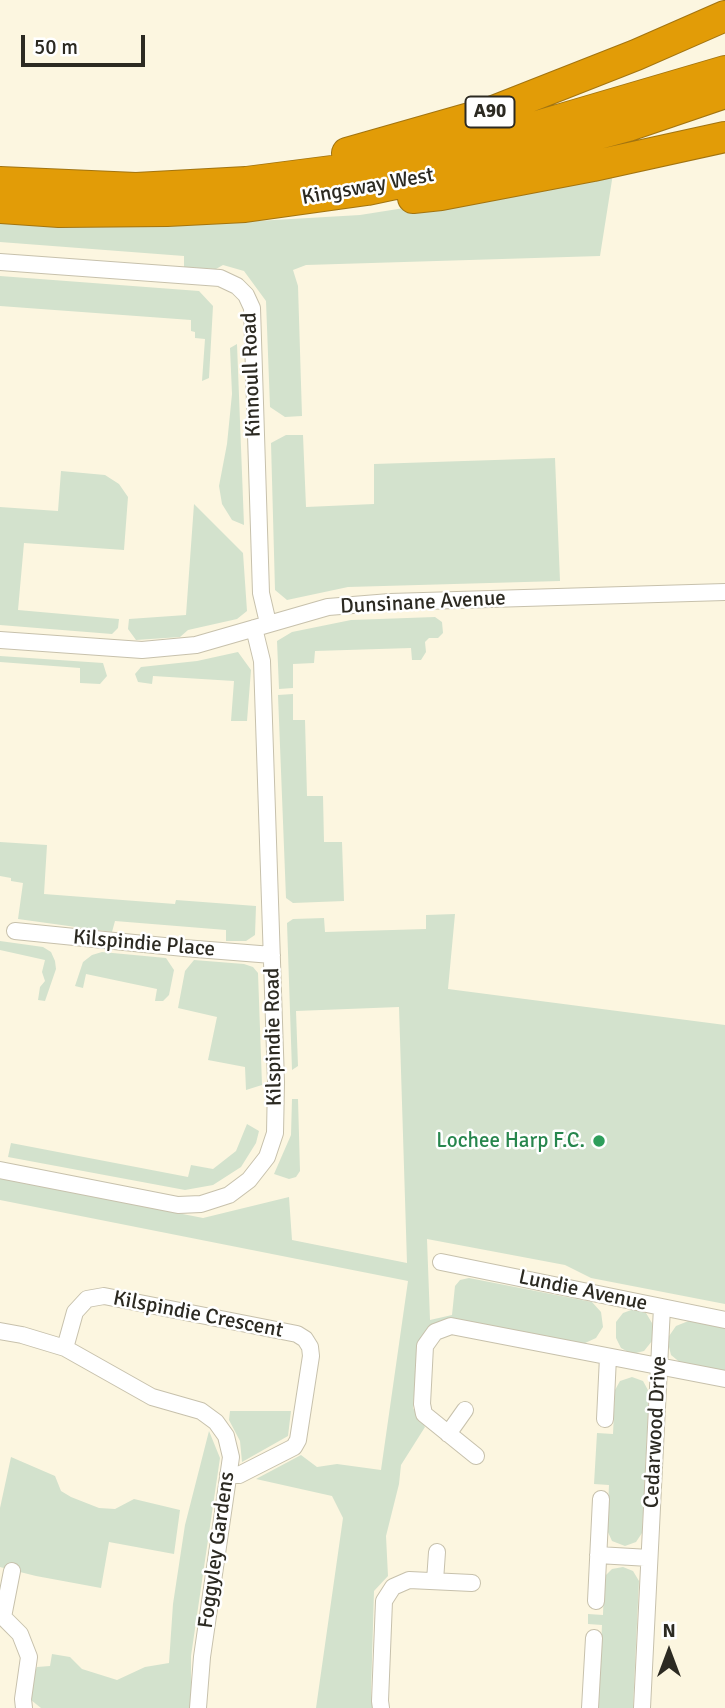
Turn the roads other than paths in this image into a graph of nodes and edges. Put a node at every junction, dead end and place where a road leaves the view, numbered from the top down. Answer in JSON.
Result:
{"nodes":[{"id":1,"x":725,"y":16,"type":"edge"},
{"id":2,"x":725,"y":71,"type":"edge"},
{"id":3,"x":725,"y":93,"type":"edge"},
{"id":4,"x":725,"y":137,"type":"edge"},
{"id":5,"x":0,"y":182,"type":"edge"},
{"id":6,"x":245,"y":194,"type":"junction"},
{"id":7,"x":0,"y":208,"type":"edge"},
{"id":8,"x":0,"y":262,"type":"edge"},
{"id":9,"x":725,"y":592,"type":"edge"},
{"id":10,"x":261,"y":626,"type":"junction"},
{"id":11,"x":0,"y":640,"type":"edge"},
{"id":12,"x":15,"y":931,"type":"dead end"},
{"id":13,"x":272,"y":955,"type":"junction"},
{"id":14,"x":0,"y":1170,"type":"edge"},
{"id":15,"x":441,"y":1262,"type":"dead end"},
{"id":16,"x":662,"y":1307,"type":"junction"},
{"id":17,"x":725,"y":1320,"type":"edge"},
{"id":18,"x":0,"y":1331,"type":"edge"},
{"id":19,"x":65,"y":1348,"type":"junction"},
{"id":20,"x":608,"y":1357,"type":"junction"},
{"id":21,"x":659,"y":1367,"type":"junction"},
{"id":22,"x":725,"y":1380,"type":"edge"},
{"id":23,"x":466,"y":1410,"type":"dead end"},
{"id":24,"x":605,"y":1419,"type":"dead end"},
{"id":25,"x":448,"y":1434,"type":"junction"},
{"id":26,"x":476,"y":1456,"type":"dead end"},
{"id":27,"x":228,"y":1475,"type":"junction"},
{"id":28,"x":601,"y":1499,"type":"dead end"},
{"id":29,"x":437,"y":1552,"type":"dead end"},
{"id":30,"x":598,"y":1555,"type":"junction"},
{"id":31,"x":649,"y":1558,"type":"junction"},
{"id":32,"x":12,"y":1571,"type":"dead end"},
{"id":33,"x":435,"y":1581,"type":"junction"},
{"id":34,"x":472,"y":1583,"type":"dead end"},
{"id":35,"x":596,"y":1601,"type":"dead end"},
{"id":36,"x":594,"y":1638,"type":"dead end"},
{"id":37,"x":24,"y":1708,"type":"edge"},
{"id":38,"x":198,"y":1708,"type":"edge"},
{"id":39,"x":381,"y":1708,"type":"edge"},
{"id":40,"x":590,"y":1708,"type":"edge"},
{"id":41,"x":642,"y":1708,"type":"edge"}],
"edges":[{"from":1,"to":6,"type":"highway","number":"A90"},
{"from":2,"to":6,"type":"highway","name":"Kingsway West","number":"A90"},
{"from":3,"to":6,"type":"highway","name":"Kingsway West","number":"A90"},
{"from":4,"to":6,"type":"highway","number":"A90"},
{"from":5,"to":6,"type":"highway","name":"Kingsway West","number":"A90"},
{"from":6,"to":7,"type":"highway","name":"Kingsway West","number":"A90"},
{"from":8,"to":10,"type":"street","name":"Kinnoull Road"},
{"from":9,"to":10,"type":"street","name":"Dunsinane Avenue"},
{"from":10,"to":11,"type":"street","name":"Dunsinane Avenue"},
{"from":10,"to":13,"type":"street","name":"Kilspindie Road"},
{"from":12,"to":13,"type":"street","name":"Kilspindie Place"},
{"from":13,"to":14,"type":"street","name":"Kilspindie Road"},
{"from":15,"to":16,"type":"street","name":"Lundie Avenue"},
{"from":16,"to":17,"type":"street","name":"Lundie Avenue"},
{"from":16,"to":21,"type":"street","name":"Cedarwood Drive"},
{"from":18,"to":19,"type":"street","name":"Foggyley Gardens"},
{"from":19,"to":27,"type":"street","name":"Foggyley Gardens"},
{"from":19,"to":27,"type":"street","name":"Kilspindie Crescent"},
{"from":20,"to":21,"type":"street"},
{"from":20,"to":24,"type":"street"},
{"from":20,"to":25,"type":"street"},
{"from":21,"to":22,"type":"street"},
{"from":21,"to":31,"type":"street","name":"Cedarwood Drive"},
{"from":23,"to":25,"type":"street"},
{"from":25,"to":26,"type":"street"},
{"from":27,"to":38,"type":"street","name":"Foggyley Gardens"},
{"from":28,"to":30,"type":"street"},
{"from":29,"to":33,"type":"street"},
{"from":30,"to":31,"type":"street"},
{"from":30,"to":35,"type":"street"},
{"from":31,"to":41,"type":"street","name":"Cedarwood Drive"},
{"from":32,"to":37,"type":"street"},
{"from":33,"to":34,"type":"street"},
{"from":33,"to":39,"type":"street"},
{"from":36,"to":40,"type":"street"}]}
